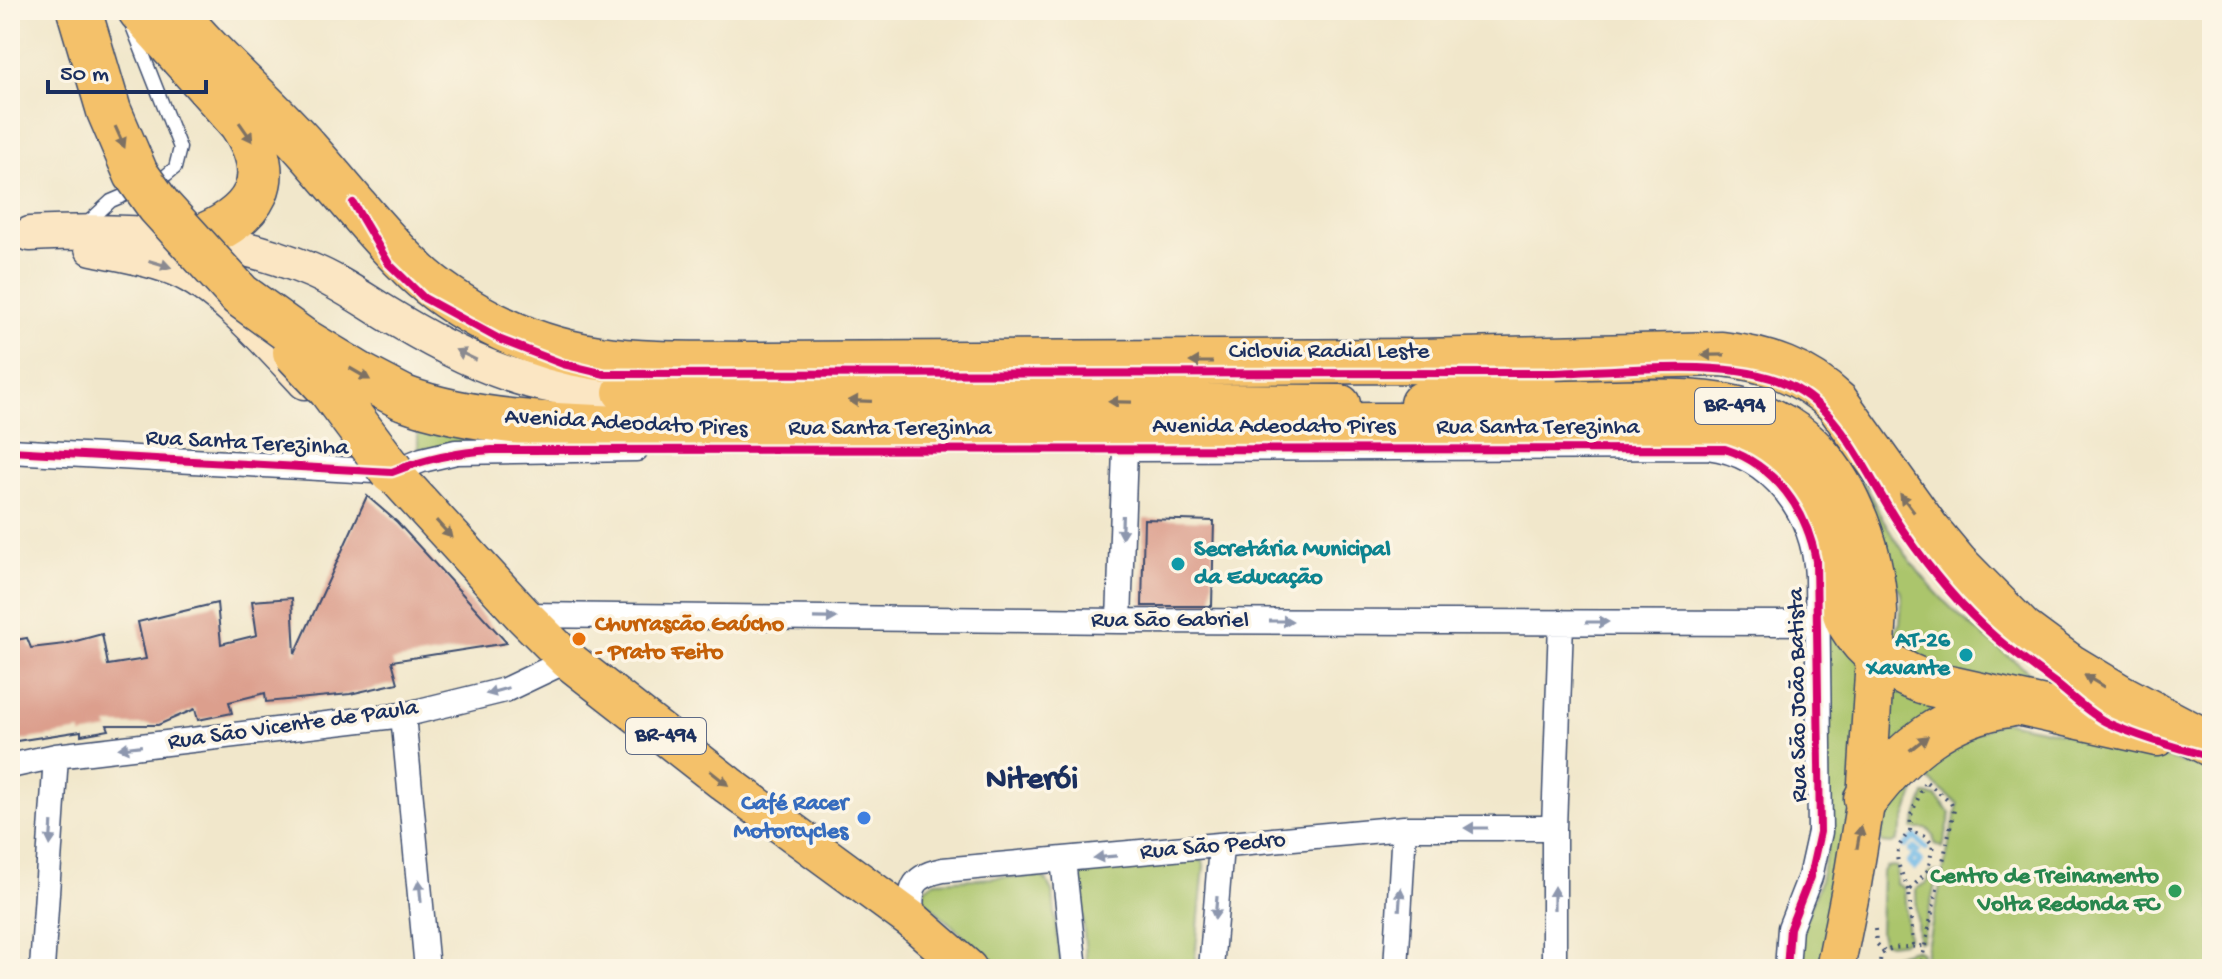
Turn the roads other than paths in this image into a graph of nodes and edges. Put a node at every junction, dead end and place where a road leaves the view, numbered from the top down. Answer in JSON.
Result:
{"nodes":[{"id":1,"x":79,"y":10,"type":"edge"},
{"id":2,"x":126,"y":10,"type":"edge"},
{"id":3,"x":140,"y":10,"type":"edge"},
{"id":4,"x":173,"y":10,"type":"edge"},
{"id":5,"x":79,"y":232,"type":"junction"},
{"id":6,"x":20,"y":233,"type":"edge"},
{"id":7,"x":196,"y":239,"type":"junction"},
{"id":8,"x":314,"y":271,"type":"junction"},
{"id":9,"x":441,"y":293,"type":"junction"},
{"id":10,"x":245,"y":309,"type":"junction"},
{"id":11,"x":1614,"y":358,"type":"junction"},
{"id":12,"x":622,"y":392,"type":"junction"},
{"id":13,"x":1422,"y":404,"type":"junction"},
{"id":14,"x":1125,"y":449,"type":"junction"},
{"id":15,"x":10,"y":451,"type":"edge"},
{"id":16,"x":1768,"y":471,"type":"joint"},
{"id":17,"x":392,"y":472,"type":"junction"},
{"id":18,"x":523,"y":615,"type":"junction"},
{"id":19,"x":1119,"y":621,"type":"junction"},
{"id":20,"x":1561,"y":622,"type":"junction"},
{"id":21,"x":1817,"y":623,"type":"junction"},
{"id":22,"x":1876,"y":654,"type":"junction"},
{"id":23,"x":568,"y":660,"type":"junction"},
{"id":24,"x":2022,"y":703,"type":"junction"},
{"id":25,"x":403,"y":715,"type":"junction"},
{"id":26,"x":2212,"y":746,"type":"edge"},
{"id":27,"x":56,"y":756,"type":"junction"},
{"id":28,"x":10,"y":766,"type":"edge"},
{"id":29,"x":1866,"y":799,"type":"junction"},
{"id":30,"x":1404,"y":828,"type":"junction"},
{"id":31,"x":1554,"y":828,"type":"junction"},
{"id":32,"x":1221,"y":846,"type":"junction"},
{"id":33,"x":1063,"y":860,"type":"junction"},
{"id":34,"x":1852,"y":884,"type":"junction"},
{"id":35,"x":912,"y":920,"type":"junction"},
{"id":36,"x":1790,"y":928,"type":"junction"},
{"id":37,"x":42,"y":969,"type":"edge"},
{"id":38,"x":427,"y":969,"type":"edge"},
{"id":39,"x":968,"y":969,"type":"edge"},
{"id":40,"x":1075,"y":969,"type":"edge"},
{"id":41,"x":1211,"y":969,"type":"edge"},
{"id":42,"x":1396,"y":969,"type":"edge"},
{"id":43,"x":1554,"y":969,"type":"edge"},
{"id":44,"x":1771,"y":969,"type":"edge"},
{"id":45,"x":1787,"y":969,"type":"edge"},
{"id":46,"x":1835,"y":969,"type":"edge"},
{"id":47,"x":1856,"y":969,"type":"edge"}],
"edges":[{"from":1,"to":10,"type":"highway","one_way":true,"bridge":true},
{"from":2,"to":5,"type":"lane"},
{"from":3,"to":7,"type":"highway","one_way":true},
{"from":4,"to":9,"type":"highway"},
{"from":5,"to":6,"type":"street","number":"BR-494"},
{"from":5,"to":7,"type":"street","number":"BR-494"},
{"from":6,"to":10,"type":"street","one_way":true},
{"from":7,"to":8,"type":"street","number":"BR-494"},
{"from":8,"to":10,"type":"street"},
{"from":12,"to":8,"type":"street","number":"BR-494","one_way":true},
{"from":11,"to":9,"type":"highway","one_way":true},
{"from":9,"to":12,"type":"highway"},
{"from":10,"to":17,"type":"highway","bridge":true},
{"from":10,"to":22,"type":"highway","name":"Avenida Adeodato Pires","number":"BR-494","one_way":true,"bridge":true},
{"from":11,"to":13,"type":"highway"},
{"from":26,"to":11,"type":"highway","one_way":true},
{"from":13,"to":12,"type":"main road","number":"BR-494","one_way":true},
{"from":13,"to":22,"type":"main road","number":"BR-494"},
{"from":14,"to":16,"type":"street","name":"Rua Santa Terezinha"},
{"from":14,"to":17,"type":"street","name":"Rua Santa Terezinha"},
{"from":14,"to":19,"type":"street","one_way":true},
{"from":15,"to":17,"type":"street","name":"Rua Santa Terezinha"},
{"from":16,"to":21,"type":"street","name":"Rua São João Batista"},
{"from":17,"to":18,"type":"main road","number":"BR-494","one_way":true},
{"from":18,"to":19,"type":"street","name":"Rua São Gabriel","one_way":true},
{"from":18,"to":23,"type":"main road","number":"BR-494"},
{"from":19,"to":20,"type":"street","name":"Rua São Gabriel","one_way":true},
{"from":20,"to":21,"type":"street","name":"Rua São Gabriel","one_way":true},
{"from":20,"to":31,"type":"street"},
{"from":21,"to":36,"type":"street","name":"Rua São João Batista"},
{"from":22,"to":24,"type":"highway","name":"Avenida Adeodato Pires"},
{"from":22,"to":29,"type":"main road","number":"BR-494"},
{"from":23,"to":25,"type":"street","name":"Rua São Vicente de Paula","one_way":true},
{"from":23,"to":35,"type":"main road","number":"BR-494","one_way":true},
{"from":24,"to":26,"type":"highway","name":"Avenida Adeodato Pires"},
{"from":29,"to":24,"type":"highway","one_way":true},
{"from":25,"to":27,"type":"street","name":"Rua São Vicente de Paula","one_way":true},
{"from":38,"to":25,"type":"street","one_way":true},
{"from":27,"to":28,"type":"street","name":"Rua São Vicente de Paula"},
{"from":27,"to":37,"type":"street","one_way":true},
{"from":34,"to":29,"type":"main road","number":"BR-494","one_way":true},
{"from":31,"to":30,"type":"street","name":"Rua São Pedro","one_way":true},
{"from":30,"to":32,"type":"street","name":"Rua São Pedro"},
{"from":42,"to":30,"type":"street","one_way":true},
{"from":43,"to":31,"type":"street","one_way":true},
{"from":32,"to":33,"type":"street","name":"Rua São Pedro","one_way":true},
{"from":32,"to":41,"type":"street","one_way":true},
{"from":33,"to":35,"type":"street","name":"Rua São Pedro"},
{"from":33,"to":40,"type":"street"},
{"from":34,"to":46,"type":"main road","number":"BR-494"},
{"from":34,"to":47,"type":"street"},
{"from":35,"to":39,"type":"main road","number":"BR-494"},
{"from":36,"to":44,"type":"street","name":"Rua São João Batista"},
{"from":36,"to":45,"type":"street","name":"Rua São João Batista"}]}
